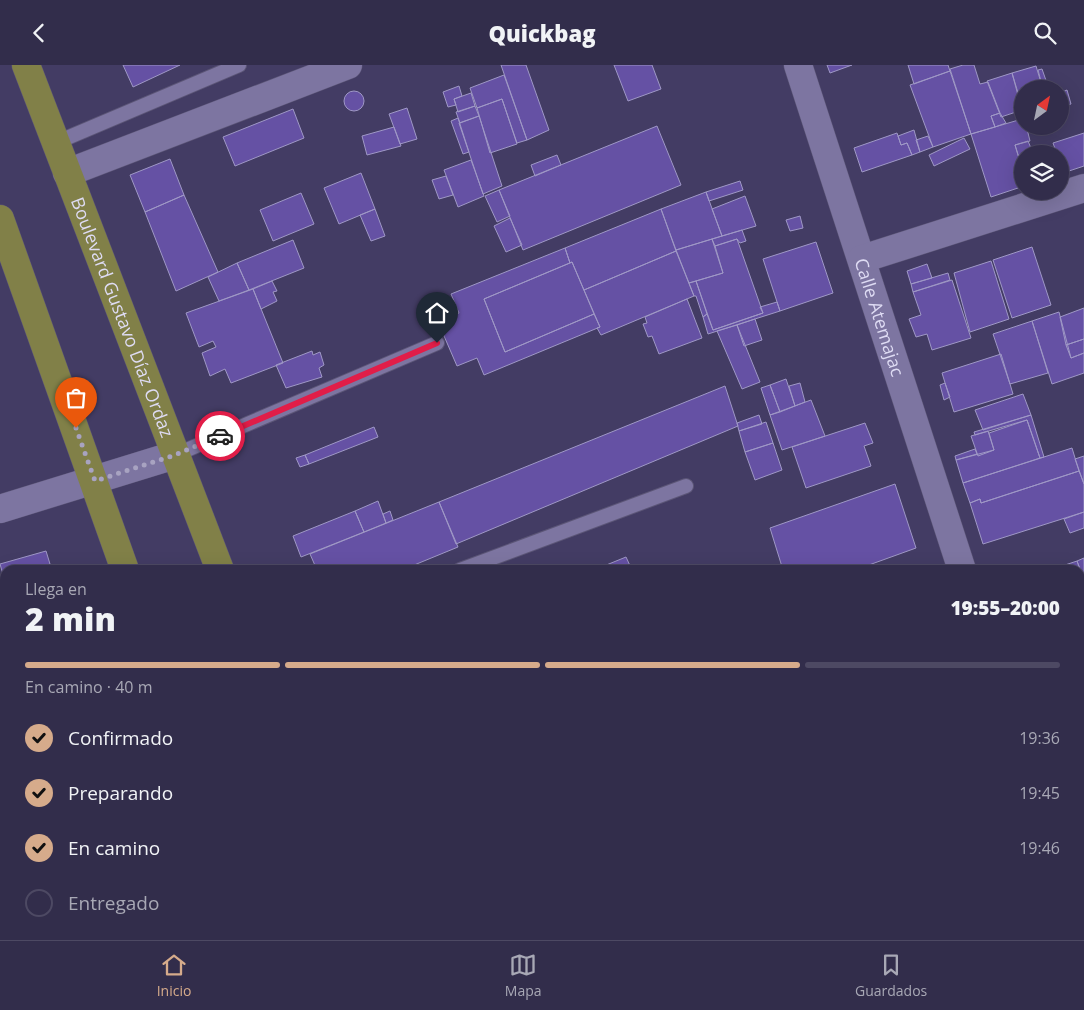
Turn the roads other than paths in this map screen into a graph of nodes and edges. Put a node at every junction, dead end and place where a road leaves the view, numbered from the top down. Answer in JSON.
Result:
{"nodes":[{"id":1,"x":26,"y":65,"type":"edge"},
{"id":2,"x":239,"y":65,"type":"edge"},
{"id":3,"x":348,"y":65,"type":"edge"},
{"id":4,"x":798,"y":65,"type":"edge"},
{"id":5,"x":55,"y":143,"type":"junction"},
{"id":6,"x":67,"y":173,"type":"junction"},
{"id":7,"x":1084,"y":188,"type":"edge"},
{"id":8,"x":0,"y":219,"type":"edge"},
{"id":9,"x":862,"y":259,"type":"junction"},
{"id":10,"x":437,"y":343,"type":"dead end"},
{"id":11,"x":175,"y":455,"type":"junction"},
{"id":12,"x":95,"y":481,"type":"junction"},
{"id":13,"x":686,"y":486,"type":"dead end"},
{"id":14,"x":0,"y":509,"type":"edge"},
{"id":15,"x":123,"y":565,"type":"edge"},
{"id":16,"x":218,"y":565,"type":"edge"},
{"id":17,"x":473,"y":565,"type":"edge"},
{"id":18,"x":960,"y":565,"type":"edge"}],
"edges":[{"from":1,"to":5,"type":"main road","name":"Boulevard Gustavo Díaz Ordaz"},
{"from":2,"to":5,"type":"lane"},
{"from":3,"to":6,"type":"street"},
{"from":4,"to":9,"type":"street","name":"Calle Atemajac"},
{"from":5,"to":6,"type":"main road","name":"Boulevard Gustavo Díaz Ordaz"},
{"from":6,"to":11,"type":"main road","name":"Boulevard Gustavo Díaz Ordaz"},
{"from":7,"to":9,"type":"street"},
{"from":8,"to":12,"type":"main road"},
{"from":9,"to":18,"type":"street","name":"Calle Atemajac"},
{"from":10,"to":11,"type":"lane"},
{"from":11,"to":12,"type":"street"},
{"from":11,"to":16,"type":"main road","name":"Boulevard Gustavo Díaz Ordaz"},
{"from":12,"to":14,"type":"street"},
{"from":12,"to":15,"type":"main road"},
{"from":13,"to":17,"type":"lane"}]}
